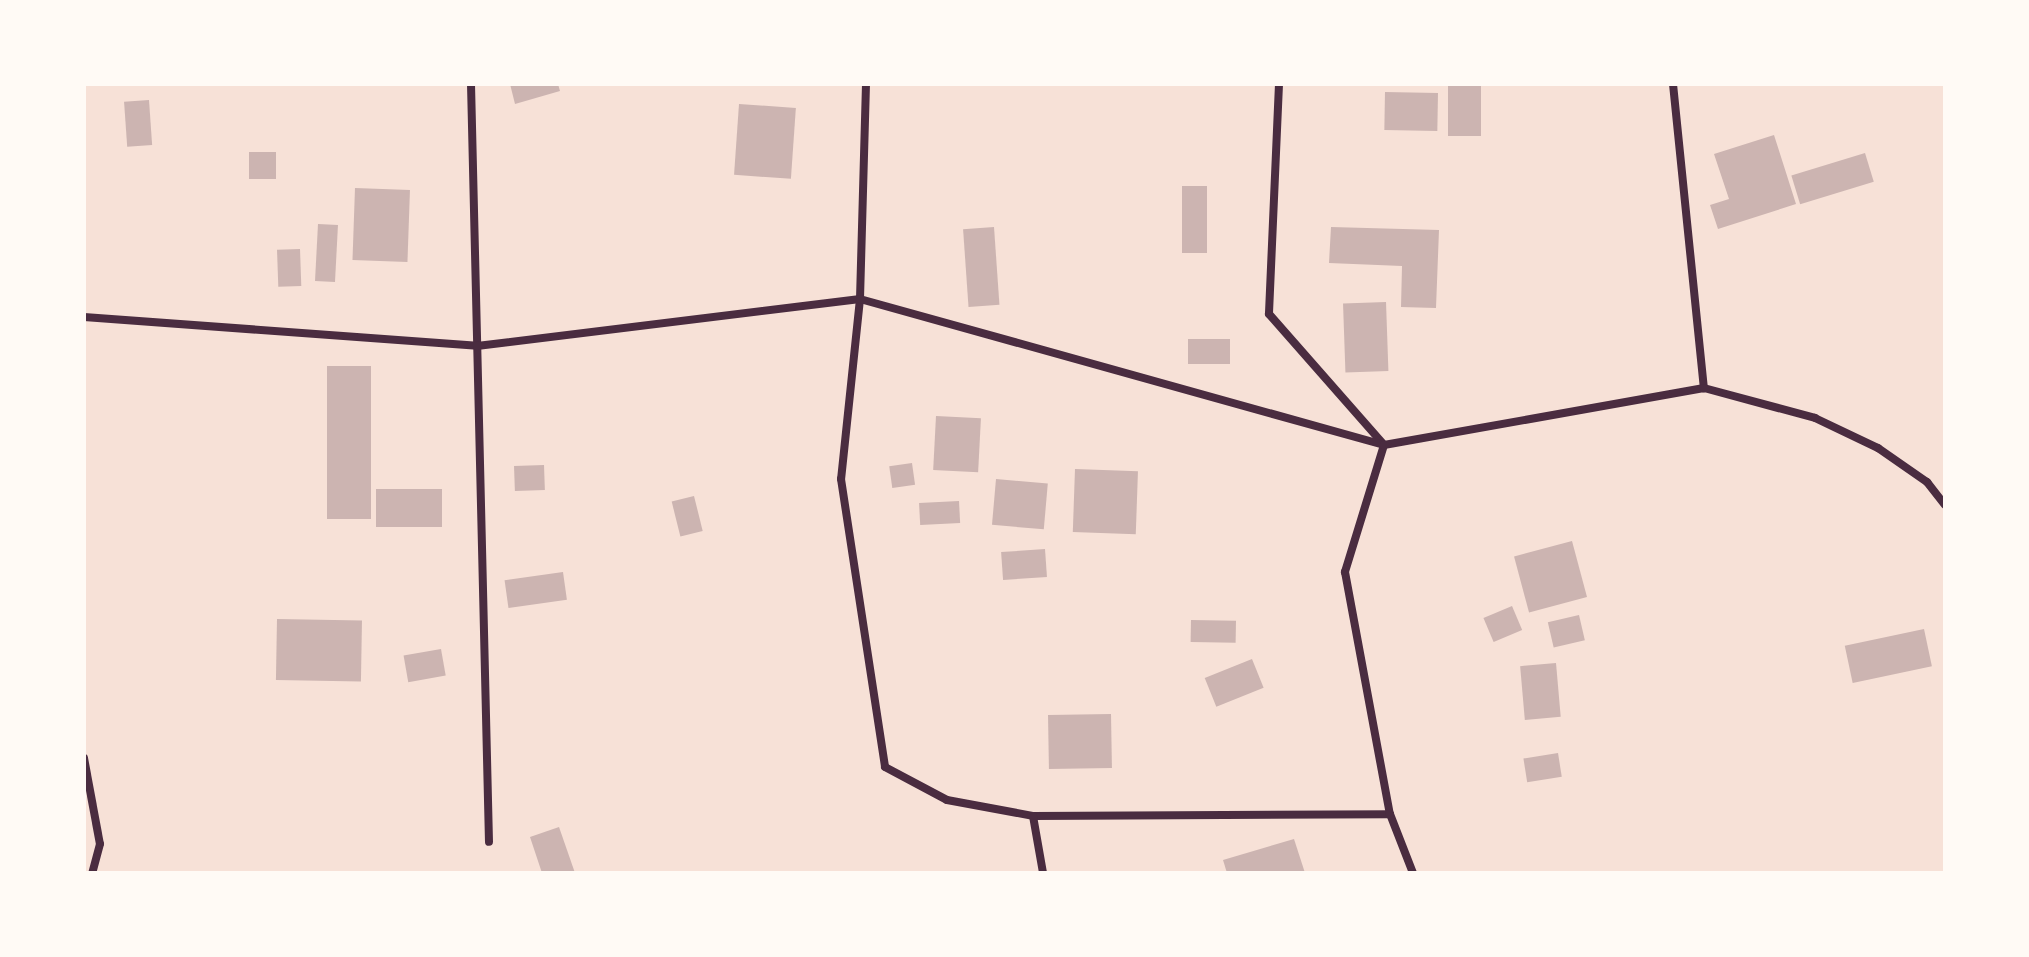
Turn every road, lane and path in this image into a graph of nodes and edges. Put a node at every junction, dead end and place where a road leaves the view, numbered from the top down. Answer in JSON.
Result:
{"nodes":[{"id":1,"x":471,"y":84,"type":"edge"},
{"id":2,"x":866,"y":84,"type":"edge"},
{"id":3,"x":1279,"y":84,"type":"edge"},
{"id":4,"x":1673,"y":84,"type":"edge"},
{"id":5,"x":860,"y":299,"type":"junction"},
{"id":6,"x":84,"y":317,"type":"edge"},
{"id":7,"x":477,"y":346,"type":"junction"},
{"id":8,"x":1704,"y":388,"type":"junction"},
{"id":9,"x":1384,"y":445,"type":"junction"},
{"id":10,"x":1945,"y":505,"type":"edge"},
{"id":11,"x":84,"y":758,"type":"edge"},
{"id":12,"x":1390,"y":814,"type":"junction"},
{"id":13,"x":1033,"y":816,"type":"junction"},
{"id":14,"x":489,"y":842,"type":"dead end"},
{"id":15,"x":92,"y":873,"type":"edge"},
{"id":16,"x":1043,"y":873,"type":"edge"},
{"id":17,"x":1413,"y":873,"type":"edge"}],
"edges":[{"from":1,"to":7,"type":"street"},
{"from":2,"to":5,"type":"street"},
{"from":3,"to":9,"type":"street"},
{"from":4,"to":8,"type":"street"},
{"from":5,"to":7,"type":"street"},
{"from":5,"to":9,"type":"street"},
{"from":5,"to":13,"type":"street"},
{"from":6,"to":7,"type":"street"},
{"from":7,"to":14,"type":"street"},
{"from":8,"to":9,"type":"street"},
{"from":8,"to":10,"type":"street"},
{"from":9,"to":12,"type":"street"},
{"from":11,"to":15,"type":"street"},
{"from":12,"to":13,"type":"street"},
{"from":12,"to":17,"type":"street"},
{"from":13,"to":16,"type":"street"}]}
